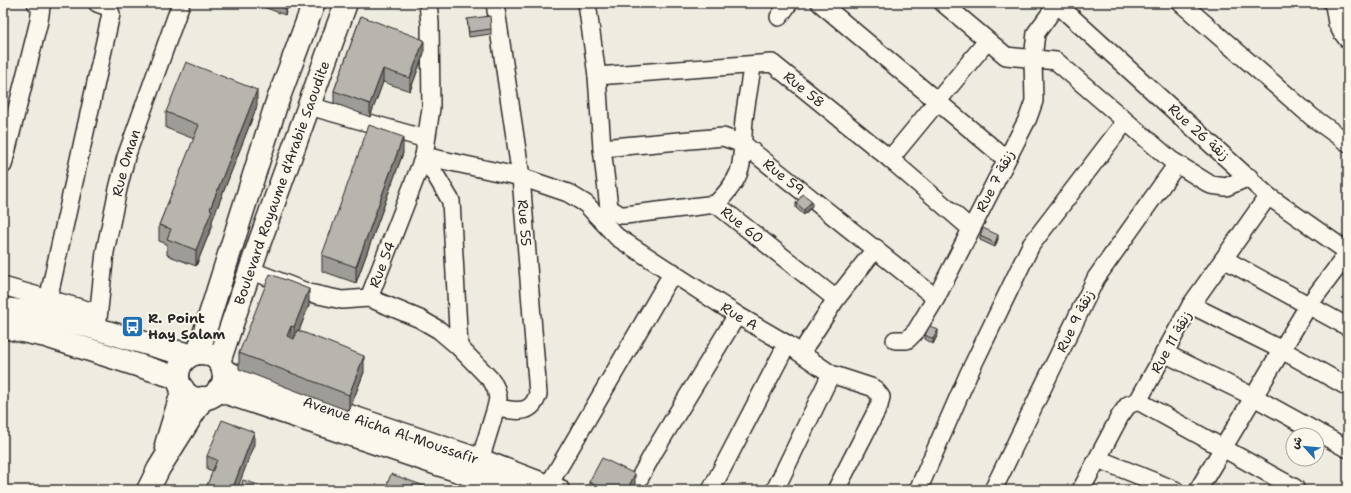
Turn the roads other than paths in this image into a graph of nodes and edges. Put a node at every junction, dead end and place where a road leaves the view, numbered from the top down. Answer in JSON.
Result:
{"nodes":[{"id":1,"x":36,"y":3,"type":"edge"},
{"id":2,"x":97,"y":3,"type":"edge"},
{"id":3,"x":180,"y":3,"type":"edge"},
{"id":4,"x":314,"y":3,"type":"edge"},
{"id":5,"x":346,"y":3,"type":"edge"},
{"id":6,"x":428,"y":3,"type":"edge"},
{"id":7,"x":495,"y":3,"type":"edge"},
{"id":8,"x":587,"y":3,"type":"edge"},
{"id":9,"x":789,"y":3,"type":"edge"},
{"id":10,"x":820,"y":3,"type":"edge"},
{"id":11,"x":942,"y":3,"type":"edge"},
{"id":12,"x":1057,"y":3,"type":"edge"},
{"id":13,"x":1181,"y":3,"type":"edge"},
{"id":14,"x":1333,"y":4,"type":"edge"},
{"id":15,"x":779,"y":17,"type":"dead end"},
{"id":16,"x":1348,"y":40,"type":"edge"},
{"id":17,"x":986,"y":41,"type":"junction"},
{"id":18,"x":1033,"y":59,"type":"junction"},
{"id":19,"x":752,"y":66,"type":"junction"},
{"id":20,"x":597,"y":76,"type":"junction"},
{"id":21,"x":937,"y":100,"type":"junction"},
{"id":22,"x":309,"y":106,"type":"junction"},
{"id":23,"x":1125,"y":122,"type":"junction"},
{"id":24,"x":426,"y":139,"type":"junction"},
{"id":25,"x":1348,"y":143,"type":"edge"},
{"id":26,"x":743,"y":144,"type":"junction"},
{"id":27,"x":602,"y":148,"type":"junction"},
{"id":28,"x":424,"y":156,"type":"junction"},
{"id":29,"x":890,"y":159,"type":"junction"},
{"id":30,"x":1006,"y":159,"type":"junction"},
{"id":31,"x":1177,"y":164,"type":"junction"},
{"id":32,"x":3,"y":165,"type":"edge"},
{"id":33,"x":521,"y":177,"type":"junction"},
{"id":34,"x":1250,"y":177,"type":"junction"},
{"id":35,"x":1268,"y":196,"type":"junction"},
{"id":36,"x":716,"y":204,"type":"junction"},
{"id":37,"x":603,"y":213,"type":"junction"},
{"id":38,"x":970,"y":228,"type":"junction"},
{"id":39,"x":876,"y":248,"type":"junction"},
{"id":40,"x":1348,"y":252,"type":"edge"},
{"id":41,"x":1224,"y":259,"type":"junction"},
{"id":42,"x":250,"y":270,"type":"junction"},
{"id":43,"x":673,"y":272,"type":"junction"},
{"id":44,"x":3,"y":286,"type":"edge"},
{"id":45,"x":369,"y":298,"type":"junction"},
{"id":46,"x":836,"y":298,"type":"junction"},
{"id":47,"x":936,"y":298,"type":"junction"},
{"id":48,"x":48,"y":300,"type":"junction"},
{"id":49,"x":1191,"y":305,"type":"junction"},
{"id":50,"x":1308,"y":306,"type":"junction"},
{"id":51,"x":3,"y":309,"type":"edge"},
{"id":52,"x":737,"y":315,"type":"junction"},
{"id":53,"x":98,"y":320,"type":"junction"},
{"id":54,"x":3,"y":327,"type":"edge"},
{"id":55,"x":1348,"y":328,"type":"edge"},
{"id":56,"x":896,"y":340,"type":"dead end"},
{"id":57,"x":787,"y":344,"type":"junction"},
{"id":58,"x":459,"y":347,"type":"junction"},
{"id":59,"x":1282,"y":350,"type":"junction"},
{"id":60,"x":801,"y":353,"type":"junction"},
{"id":61,"x":1164,"y":353,"type":"junction"},
{"id":62,"x":195,"y":354,"type":"junction"},
{"id":63,"x":831,"y":374,"type":"junction"},
{"id":64,"x":216,"y":380,"type":"junction"},
{"id":65,"x":180,"y":383,"type":"junction"},
{"id":66,"x":1348,"y":387,"type":"edge"},
{"id":67,"x":1254,"y":396,"type":"junction"},
{"id":68,"x":1138,"y":401,"type":"junction"},
{"id":69,"x":496,"y":408,"type":"junction"},
{"id":70,"x":1347,"y":445,"type":"edge"},
{"id":71,"x":1223,"y":448,"type":"junction"},
{"id":72,"x":1098,"y":459,"type":"junction"},
{"id":73,"x":159,"y":468,"type":"junction"},
{"id":74,"x":492,"y":475,"type":"edge"},
{"id":75,"x":553,"y":488,"type":"edge"},
{"id":76,"x":1295,"y":488,"type":"dead end"},
{"id":77,"x":148,"y":490,"type":"edge"},
{"id":78,"x":515,"y":490,"type":"edge"},
{"id":79,"x":633,"y":490,"type":"edge"},
{"id":80,"x":711,"y":490,"type":"edge"},
{"id":81,"x":775,"y":490,"type":"edge"},
{"id":82,"x":836,"y":490,"type":"edge"},
{"id":83,"x":918,"y":490,"type":"edge"},
{"id":84,"x":993,"y":490,"type":"edge"},
{"id":85,"x":1081,"y":490,"type":"edge"},
{"id":86,"x":1175,"y":490,"type":"edge"},
{"id":87,"x":1198,"y":490,"type":"edge"}],
"edges":[{"from":1,"to":32,"type":"street"},
{"from":2,"to":48,"type":"street"},
{"from":3,"to":53,"type":"street","name":"Rue Oman"},
{"from":4,"to":62,"type":"main road","name":"Boulevard Royaume d'Arabie Saoudite"},
{"from":5,"to":22,"type":"main road","name":"Boulevard Royaume d'Arabie Saoudite"},
{"from":6,"to":24,"type":"street","name":"Rue 54"},
{"from":7,"to":33,"type":"street","name":"Rue 55"},
{"from":8,"to":20,"type":"street"},
{"from":9,"to":15,"type":"street"},
{"from":10,"to":21,"type":"street"},
{"from":11,"to":17,"type":"street"},
{"from":12,"to":18,"type":"street","name":"Rue 7 زنقة"},
{"from":12,"to":34,"type":"street","name":"Rue 26 زنقة"},
{"from":13,"to":25,"type":"street"},
{"from":14,"to":16,"type":"street"},
{"from":17,"to":18,"type":"street"},
{"from":17,"to":21,"type":"street"},
{"from":18,"to":23,"type":"street"},
{"from":18,"to":30,"type":"street","name":"Rue 7 زنقة"},
{"from":19,"to":20,"type":"street","name":"Rue 58"},
{"from":19,"to":26,"type":"street"},
{"from":19,"to":29,"type":"street","name":"Rue 58"},
{"from":20,"to":27,"type":"street"},
{"from":21,"to":29,"type":"street"},
{"from":21,"to":30,"type":"street"},
{"from":22,"to":24,"type":"street"},
{"from":22,"to":42,"type":"main road","name":"Boulevard Royaume d'Arabie Saoudite"},
{"from":23,"to":31,"type":"street"},
{"from":23,"to":83,"type":"street"},
{"from":24,"to":28,"type":"street","name":"Rue 54"},
{"from":26,"to":27,"type":"street","name":"Rue 59"},
{"from":26,"to":36,"type":"street"},
{"from":26,"to":39,"type":"street","name":"Rue 59"},
{"from":27,"to":37,"type":"street"},
{"from":28,"to":33,"type":"street","name":"Rue A"},
{"from":28,"to":45,"type":"street","name":"Rue 54"},
{"from":28,"to":58,"type":"street"},
{"from":29,"to":38,"type":"street","name":"Rue 58"},
{"from":30,"to":38,"type":"street","name":"Rue 7 زنقة"},
{"from":31,"to":34,"type":"street"},
{"from":31,"to":84,"type":"street","name":"Rue 9 زنقة"},
{"from":33,"to":37,"type":"street","name":"Rue A"},
{"from":33,"to":69,"type":"street","name":"Rue 55"},
{"from":34,"to":35,"type":"street","name":"Rue 26 زنقة"},
{"from":35,"to":40,"type":"street","name":"Rue 26 زنقة"},
{"from":35,"to":41,"type":"street","name":"Rue 11 زنقة"},
{"from":36,"to":37,"type":"street","name":"Rue 60"},
{"from":36,"to":46,"type":"street","name":"Rue 60"},
{"from":37,"to":43,"type":"street","name":"Rue A"},
{"from":38,"to":47,"type":"street","name":"Rue 7 زنقة"},
{"from":39,"to":46,"type":"street"},
{"from":39,"to":47,"type":"street","name":"Rue 59"},
{"from":40,"to":50,"type":"street"},
{"from":41,"to":49,"type":"street","name":"Rue 11 زنقة"},
{"from":41,"to":50,"type":"street"},
{"from":42,"to":45,"type":"street"},
{"from":42,"to":64,"type":"main road","name":"Boulevard Royaume d'Arabie Saoudite"},
{"from":43,"to":52,"type":"street","name":"Rue A"},
{"from":43,"to":75,"type":"street"},
{"from":44,"to":48,"type":"street"},
{"from":45,"to":58,"type":"street","name":"Rue 54"},
{"from":46,"to":60,"type":"street"},
{"from":47,"to":56,"type":"street","name":"Rue 7 زنقة"},
{"from":48,"to":53,"type":"street"},
{"from":49,"to":59,"type":"street"},
{"from":49,"to":61,"type":"street","name":"Rue 11 زنقة"},
{"from":50,"to":55,"type":"street"},
{"from":50,"to":59,"type":"street"},
{"from":51,"to":53,"type":"main road"},
{"from":52,"to":57,"type":"street","name":"Rue A"},
{"from":52,"to":79,"type":"street"},
{"from":53,"to":62,"type":"main road"},
{"from":54,"to":65,"type":"main road"},
{"from":57,"to":60,"type":"street","name":"Rue A"},
{"from":57,"to":80,"type":"street"},
{"from":58,"to":69,"type":"street","name":"Rue 54"},
{"from":59,"to":66,"type":"street"},
{"from":59,"to":67,"type":"street"},
{"from":60,"to":63,"type":"street","name":"Rue A"},
{"from":61,"to":67,"type":"street"},
{"from":61,"to":68,"type":"street","name":"Rue 11 زنقة"},
{"from":62,"to":64,"type":"main road"},
{"from":62,"to":65,"type":"main road"},
{"from":63,"to":81,"type":"street"},
{"from":63,"to":82,"type":"street","name":"Rue A"},
{"from":64,"to":65,"type":"main road"},
{"from":64,"to":73,"type":"main road","name":"Boulevard Royaume d'Arabie Saoudite"},
{"from":64,"to":74,"type":"main road","name":"Avenue Aicha Al-Moussafir"},
{"from":65,"to":73,"type":"main road","name":"Boulevard Royaume d'Arabie Saoudite"},
{"from":67,"to":70,"type":"street"},
{"from":67,"to":71,"type":"street"},
{"from":68,"to":71,"type":"street"},
{"from":68,"to":72,"type":"street","name":"Rue 11 زنقة"},
{"from":69,"to":74,"type":"street","name":"Rue 54"},
{"from":71,"to":76,"type":"street"},
{"from":71,"to":87,"type":"street"},
{"from":72,"to":85,"type":"street","name":"Rue 11 زنقة"},
{"from":72,"to":86,"type":"street"},
{"from":73,"to":77,"type":"main road","name":"Boulevard Royaume d'Arabie Saoudite"},
{"from":74,"to":75,"type":"main road","name":"Avenue Aicha Al-Moussafir"},
{"from":74,"to":78,"type":"main road","name":"Avenue Aicha Al-Moussafir"}]}
